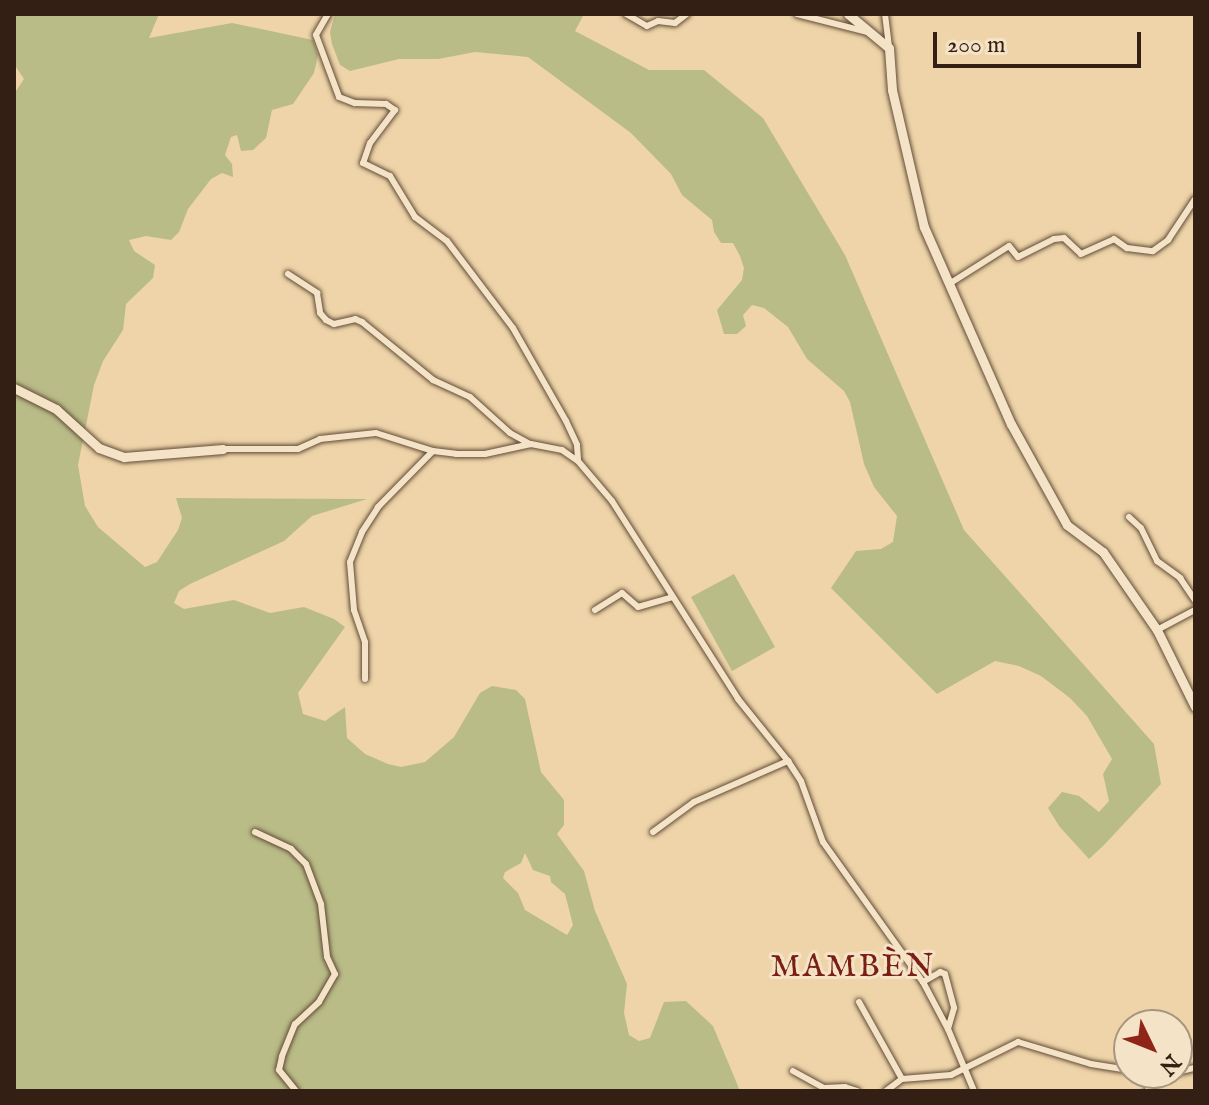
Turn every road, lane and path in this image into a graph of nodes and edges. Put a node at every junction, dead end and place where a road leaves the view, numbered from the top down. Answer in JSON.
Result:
{"nodes":[{"id":1,"x":328,"y":14,"type":"edge"},
{"id":2,"x":626,"y":14,"type":"edge"},
{"id":3,"x":687,"y":14,"type":"edge"},
{"id":4,"x":797,"y":14,"type":"edge"},
{"id":5,"x":848,"y":14,"type":"edge"},
{"id":6,"x":885,"y":14,"type":"edge"},
{"id":7,"x":867,"y":32,"type":"junction"},
{"id":8,"x":889,"y":48,"type":"junction"},
{"id":9,"x":1195,"y":199,"type":"edge"},
{"id":10,"x":288,"y":274,"type":"dead end"},
{"id":11,"x":947,"y":286,"type":"junction"},
{"id":12,"x":14,"y":388,"type":"edge"},
{"id":13,"x":531,"y":444,"type":"junction"},
{"id":14,"x":223,"y":449,"type":"joint"},
{"id":15,"x":433,"y":451,"type":"junction"},
{"id":16,"x":578,"y":461,"type":"junction"},
{"id":17,"x":1129,"y":517,"type":"dead end"},
{"id":18,"x":672,"y":597,"type":"junction"},
{"id":19,"x":1195,"y":600,"type":"edge"},
{"id":20,"x":595,"y":610,"type":"dead end"},
{"id":21,"x":1195,"y":610,"type":"edge"},
{"id":22,"x":1157,"y":630,"type":"junction"},
{"id":23,"x":365,"y":679,"type":"dead end"},
{"id":24,"x":1195,"y":707,"type":"edge"},
{"id":25,"x":788,"y":761,"type":"junction"},
{"id":26,"x":255,"y":832,"type":"dead end"},
{"id":27,"x":653,"y":832,"type":"dead end"},
{"id":28,"x":923,"y":982,"type":"junction"},
{"id":29,"x":859,"y":1002,"type":"dead end"},
{"id":30,"x":948,"y":1029,"type":"junction"},
{"id":31,"x":963,"y":1066,"type":"junction"},
{"id":32,"x":1113,"y":1067,"type":"edge"},
{"id":33,"x":793,"y":1071,"type":"dead end"},
{"id":34,"x":902,"y":1079,"type":"junction"},
{"id":35,"x":296,"y":1091,"type":"edge"},
{"id":36,"x":857,"y":1091,"type":"edge"},
{"id":37,"x":886,"y":1091,"type":"edge"},
{"id":38,"x":974,"y":1091,"type":"edge"}],
"edges":[{"from":1,"to":16,"type":"street"},
{"from":2,"to":3,"type":"street"},
{"from":4,"to":7,"type":"street"},
{"from":5,"to":7,"type":"street"},
{"from":6,"to":8,"type":"street"},
{"from":7,"to":8,"type":"street"},
{"from":8,"to":11,"type":"street"},
{"from":9,"to":11,"type":"street"},
{"from":10,"to":13,"type":"street"},
{"from":11,"to":22,"type":"street"},
{"from":12,"to":14,"type":"street"},
{"from":13,"to":15,"type":"street"},
{"from":13,"to":16,"type":"street"},
{"from":14,"to":15,"type":"street"},
{"from":15,"to":23,"type":"street"},
{"from":16,"to":18,"type":"street"},
{"from":17,"to":19,"type":"street"},
{"from":18,"to":20,"type":"street"},
{"from":18,"to":25,"type":"street"},
{"from":21,"to":22,"type":"street"},
{"from":22,"to":24,"type":"street"},
{"from":25,"to":27,"type":"street"},
{"from":25,"to":28,"type":"street"},
{"from":26,"to":35,"type":"street"},
{"from":28,"to":30,"type":"street"},
{"from":28,"to":30,"type":"street"},
{"from":29,"to":34,"type":"street"},
{"from":30,"to":31,"type":"street"},
{"from":31,"to":32,"type":"street"},
{"from":31,"to":34,"type":"street"},
{"from":31,"to":38,"type":"street"},
{"from":33,"to":36,"type":"street"},
{"from":34,"to":37,"type":"street"}]}
